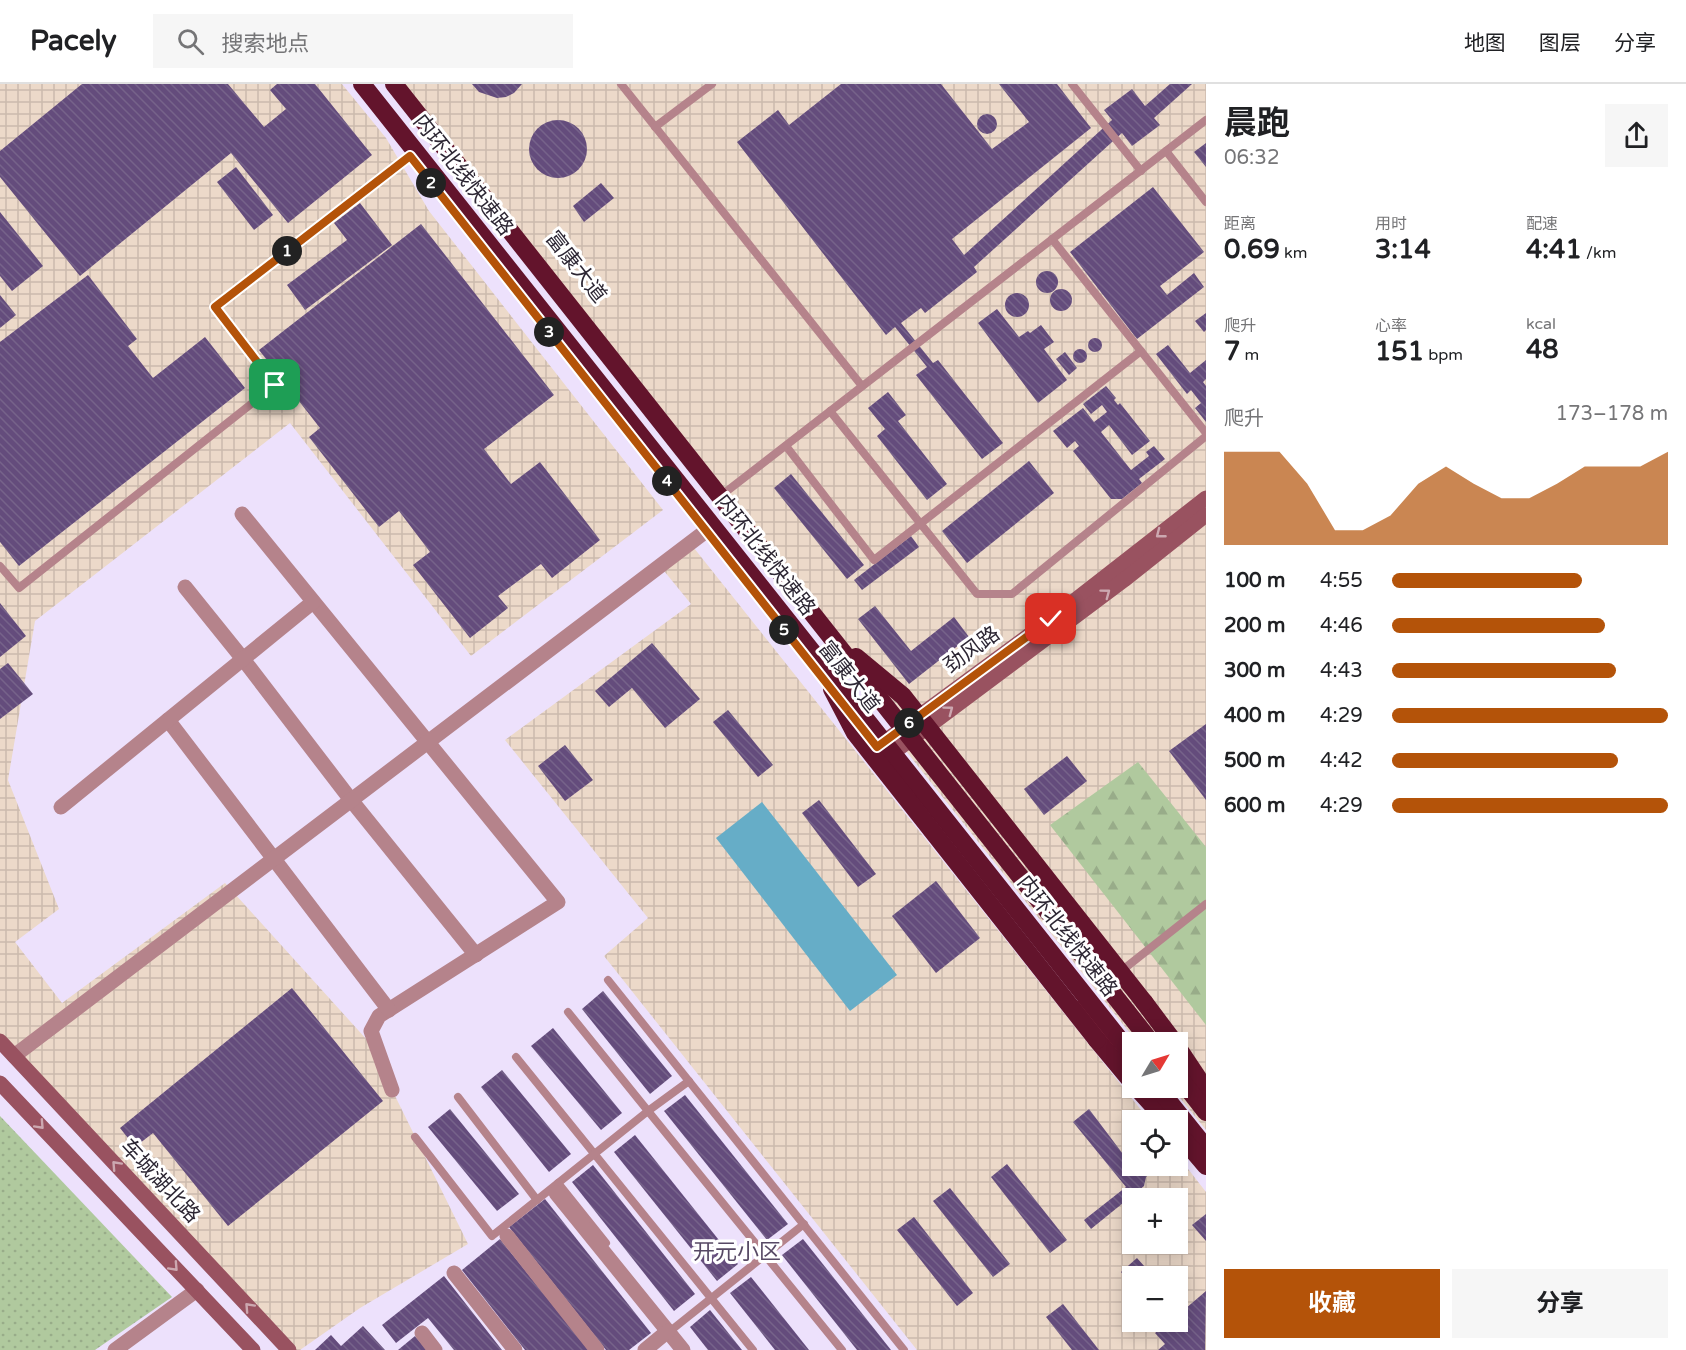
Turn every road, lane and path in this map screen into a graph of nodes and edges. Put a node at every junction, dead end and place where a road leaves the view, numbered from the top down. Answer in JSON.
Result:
{"nodes":[{"id":1,"x":353,"y":84,"type":"edge"},
{"id":2,"x":362,"y":84,"type":"edge"},
{"id":3,"x":394,"y":84,"type":"edge"},
{"id":4,"x":404,"y":84,"type":"edge"},
{"id":5,"x":621,"y":84,"type":"edge"},
{"id":6,"x":712,"y":84,"type":"edge"},
{"id":7,"x":1072,"y":84,"type":"edge"},
{"id":8,"x":1206,"y":120,"type":"edge"},
{"id":9,"x":656,"y":127,"type":"junction"},
{"id":10,"x":1166,"y":151,"type":"junction"},
{"id":11,"x":410,"y":156,"type":"junction"},
{"id":12,"x":1141,"y":171,"type":"junction"},
{"id":13,"x":1206,"y":202,"type":"edge"},
{"id":14,"x":1052,"y":239,"type":"junction"},
{"id":15,"x":1141,"y":351,"type":"junction"},
{"id":16,"x":862,"y":386,"type":"junction"},
{"id":17,"x":830,"y":411,"type":"junction"},
{"id":18,"x":1206,"y":434,"type":"edge"},
{"id":19,"x":786,"y":446,"type":"junction"},
{"id":20,"x":727,"y":491,"type":"junction"},
{"id":21,"x":1206,"y":498,"type":"edge"},
{"id":22,"x":242,"y":513,"type":"dead end"},
{"id":23,"x":1206,"y":515,"type":"edge"},
{"id":24,"x":921,"y":524,"type":"junction"},
{"id":25,"x":706,"y":531,"type":"junction"},
{"id":26,"x":0,"y":566,"type":"edge"},
{"id":27,"x":775,"y":567,"type":"junction"},
{"id":28,"x":755,"y":580,"type":"junction"},
{"id":29,"x":185,"y":587,"type":"dead end"},
{"id":30,"x":313,"y":602,"type":"junction"},
{"id":31,"x":243,"y":659,"type":"junction"},
{"id":32,"x":168,"y":720,"type":"junction"},
{"id":33,"x":914,"y":728,"type":"junction"},
{"id":34,"x":426,"y":743,"type":"junction"},
{"id":35,"x":882,"y":753,"type":"junction"},
{"id":36,"x":351,"y":800,"type":"junction"},
{"id":37,"x":61,"y":807,"type":"dead end"},
{"id":38,"x":273,"y":859,"type":"junction"},
{"id":39,"x":1206,"y":904,"type":"edge"},
{"id":40,"x":476,"y":955,"type":"junction"},
{"id":41,"x":1111,"y":979,"type":"junction"},
{"id":42,"x":608,"y":980,"type":"dead end"},
{"id":43,"x":388,"y":1010,"type":"junction"},
{"id":44,"x":568,"y":1012,"type":"dead end"},
{"id":45,"x":1143,"y":1032,"type":"edge"},
{"id":46,"x":1153,"y":1032,"type":"edge"},
{"id":47,"x":1166,"y":1032,"type":"edge"},
{"id":48,"x":0,"y":1041,"type":"edge"},
{"id":49,"x":1122,"y":1042,"type":"edge"},
{"id":50,"x":14,"y":1056,"type":"junction"},
{"id":51,"x":516,"y":1057,"type":"dead end"},
{"id":52,"x":1122,"y":1057,"type":"edge"},
{"id":53,"x":1188,"y":1063,"type":"edge"},
{"id":54,"x":1122,"y":1070,"type":"edge"},
{"id":55,"x":1188,"y":1076,"type":"edge"},
{"id":56,"x":689,"y":1081,"type":"junction"},
{"id":57,"x":0,"y":1083,"type":"edge"},
{"id":58,"x":1188,"y":1089,"type":"edge"},
{"id":59,"x":392,"y":1090,"type":"dead end"},
{"id":60,"x":1206,"y":1090,"type":"edge"},
{"id":61,"x":458,"y":1097,"type":"dead end"},
{"id":62,"x":1146,"y":1098,"type":"edge"},
{"id":63,"x":1154,"y":1098,"type":"edge"},
{"id":64,"x":1166,"y":1098,"type":"edge"},
{"id":65,"x":1206,"y":1099,"type":"edge"},
{"id":66,"x":1157,"y":1110,"type":"edge"},
{"id":67,"x":1164,"y":1110,"type":"edge"},
{"id":68,"x":648,"y":1111,"type":"junction"},
{"id":69,"x":1206,"y":1113,"type":"edge"},
{"id":70,"x":415,"y":1137,"type":"dead end"},
{"id":71,"x":1188,"y":1141,"type":"edge"},
{"id":72,"x":1188,"y":1144,"type":"edge"},
{"id":73,"x":1206,"y":1148,"type":"edge"},
{"id":74,"x":594,"y":1155,"type":"junction"},
{"id":75,"x":1206,"y":1165,"type":"edge"},
{"id":76,"x":557,"y":1188,"type":"junction"},
{"id":77,"x":537,"y":1200,"type":"junction"},
{"id":78,"x":804,"y":1224,"type":"junction"},
{"id":79,"x":507,"y":1236,"type":"dead end"},
{"id":80,"x":765,"y":1256,"type":"junction"},
{"id":81,"x":454,"y":1273,"type":"dead end"},
{"id":82,"x":197,"y":1290,"type":"junction"},
{"id":83,"x":711,"y":1299,"type":"junction"},
{"id":84,"x":671,"y":1330,"type":"junction"},
{"id":85,"x":422,"y":1333,"type":"dead end"},
{"id":86,"x":115,"y":1350,"type":"edge"},
{"id":87,"x":253,"y":1350,"type":"edge"},
{"id":88,"x":289,"y":1350,"type":"edge"},
{"id":89,"x":435,"y":1350,"type":"edge"},
{"id":90,"x":515,"y":1350,"type":"edge"},
{"id":91,"x":597,"y":1350,"type":"edge"},
{"id":92,"x":645,"y":1350,"type":"edge"},
{"id":93,"x":683,"y":1350,"type":"edge"},
{"id":94,"x":692,"y":1350,"type":"edge"},
{"id":95,"x":753,"y":1350,"type":"edge"},
{"id":96,"x":842,"y":1350,"type":"edge"},
{"id":97,"x":904,"y":1350,"type":"edge"}],
"edges":[{"from":1,"to":11,"type":"main road","name":"富康大道"},
{"from":2,"to":28,"type":"highway","name":"内环北线快速路","bridge":true},
{"from":3,"to":27,"type":"highway","name":"内环北线快速路","bridge":true},
{"from":4,"to":20,"type":"main road","name":"富康大道"},
{"from":5,"to":9,"type":"lane"},
{"from":6,"to":9,"type":"lane"},
{"from":7,"to":12,"type":"lane"},
{"from":8,"to":10,"type":"lane"},
{"from":9,"to":16,"type":"lane"},
{"from":10,"to":12,"type":"lane"},
{"from":10,"to":13,"type":"lane"},
{"from":11,"to":25,"type":"main road","name":"富康大道"},
{"from":11,"to":26,"type":"lane"},
{"from":12,"to":14,"type":"lane"},
{"from":14,"to":15,"type":"lane"},
{"from":14,"to":16,"type":"lane"},
{"from":15,"to":18,"type":"lane"},
{"from":15,"to":24,"type":"lane"},
{"from":16,"to":17,"type":"lane"},
{"from":17,"to":19,"type":"lane"},
{"from":17,"to":24,"type":"lane"},
{"from":18,"to":24,"type":"lane"},
{"from":19,"to":20,"type":"lane"},
{"from":19,"to":24,"type":"lane"},
{"from":20,"to":33,"type":"main road","name":"富康大道"},
{"from":21,"to":33,"type":"main road","name":"劲风路","one_way":true},
{"from":22,"to":30,"type":"street"},
{"from":33,"to":23,"type":"main road","name":"劲风路","one_way":true},
{"from":25,"to":34,"type":"street"},
{"from":25,"to":35,"type":"main road","name":"富康大道"},
{"from":27,"to":45,"type":"highway","name":"内环北线快速路","bridge":true},
{"from":27,"to":47,"type":"highway","bridge":true},
{"from":28,"to":49,"type":"highway","name":"内环北线快速路","bridge":true},
{"from":28,"to":54,"type":"highway","bridge":true},
{"from":29,"to":31,"type":"street"},
{"from":30,"to":31,"type":"street"},
{"from":30,"to":34,"type":"street"},
{"from":31,"to":32,"type":"street"},
{"from":31,"to":36,"type":"street"},
{"from":32,"to":37,"type":"street"},
{"from":32,"to":38,"type":"street"},
{"from":33,"to":35,"type":"main road","name":"劲风路"},
{"from":33,"to":41,"type":"main road","name":"富康大道"},
{"from":34,"to":36,"type":"street"},
{"from":34,"to":40,"type":"street"},
{"from":35,"to":52,"type":"main road","name":"富康大道"},
{"from":36,"to":38,"type":"street"},
{"from":36,"to":40,"type":"street"},
{"from":38,"to":43,"type":"street"},
{"from":38,"to":50,"type":"street"},
{"from":39,"to":41,"type":"lane"},
{"from":40,"to":43,"type":"street"},
{"from":41,"to":46,"type":"main road","name":"富康大道"},
{"from":42,"to":56,"type":"lane"},
{"from":43,"to":59,"type":"street"},
{"from":44,"to":68,"type":"lane"},
{"from":48,"to":50,"type":"main road","name":"车城湖北路"},
{"from":88,"to":50,"type":"main road","name":"车城湖北路","one_way":true},
{"from":51,"to":74,"type":"lane"},
{"from":53,"to":60,"type":"highway"},
{"from":55,"to":65,"type":"main road"},
{"from":56,"to":68,"type":"lane"},
{"from":56,"to":78,"type":"lane"},
{"from":57,"to":82,"type":"main road","one_way":true},
{"from":58,"to":69,"type":"highway"},
{"from":61,"to":77,"type":"lane"},
{"from":62,"to":66,"type":"highway"},
{"from":63,"to":67,"type":"main road"},
{"from":64,"to":73,"type":"highway"},
{"from":68,"to":74,"type":"lane"},
{"from":68,"to":80,"type":"lane"},
{"from":70,"to":77,"type":"lane"},
{"from":71,"to":75,"type":"main road"},
{"from":72,"to":75,"type":"highway"},
{"from":74,"to":76,"type":"lane"},
{"from":74,"to":83,"type":"lane"},
{"from":76,"to":77,"type":"lane"},
{"from":76,"to":84,"type":"street"},
{"from":78,"to":80,"type":"lane"},
{"from":78,"to":97,"type":"lane"},
{"from":79,"to":91,"type":"street"},
{"from":80,"to":83,"type":"lane"},
{"from":80,"to":96,"type":"lane"},
{"from":81,"to":90,"type":"street"},
{"from":82,"to":86,"type":"street"},
{"from":82,"to":87,"type":"main road"},
{"from":83,"to":84,"type":"lane"},
{"from":83,"to":95,"type":"lane"},
{"from":84,"to":92,"type":"street"},
{"from":84,"to":93,"type":"street"},
{"from":84,"to":94,"type":"lane"},
{"from":85,"to":89,"type":"street"}]}
